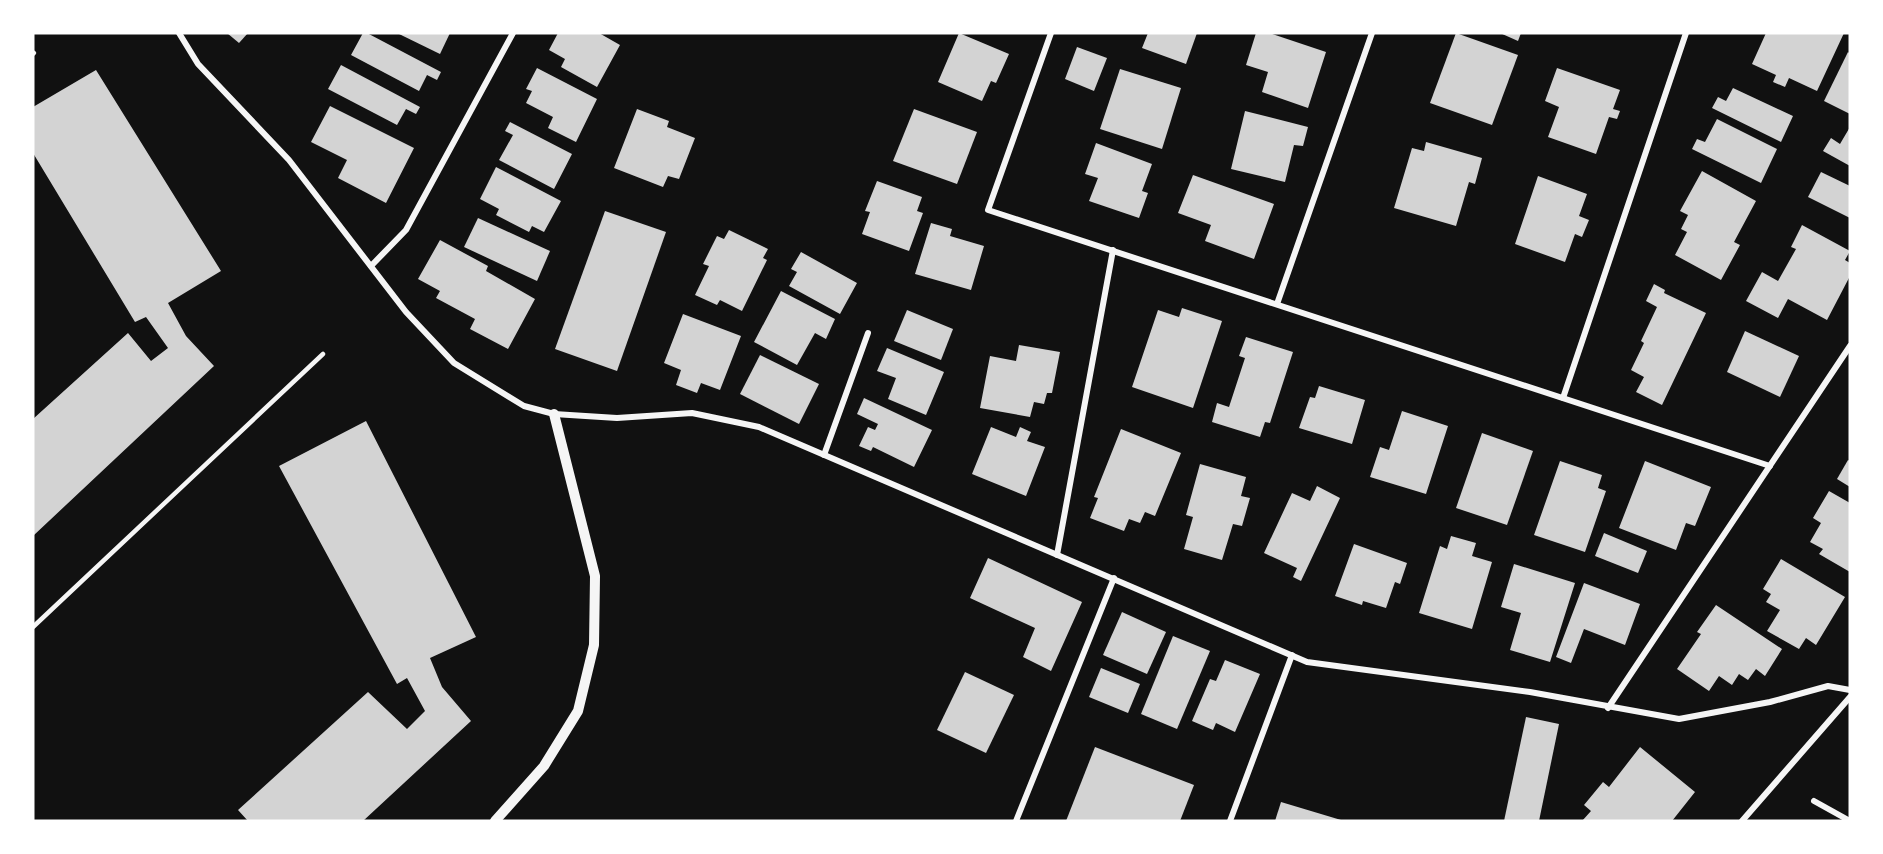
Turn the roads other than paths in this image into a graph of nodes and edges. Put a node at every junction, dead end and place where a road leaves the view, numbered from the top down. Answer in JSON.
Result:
{"nodes":[{"id":1,"x":179,"y":33,"type":"edge"},
{"id":2,"x":513,"y":33,"type":"edge"},
{"id":3,"x":1051,"y":33,"type":"edge"},
{"id":4,"x":1372,"y":33,"type":"edge"},
{"id":5,"x":1686,"y":33,"type":"edge"},
{"id":6,"x":1113,"y":250,"type":"junction"},
{"id":7,"x":371,"y":266,"type":"junction"},
{"id":8,"x":1277,"y":304,"type":"junction"},
{"id":9,"x":868,"y":333,"type":"dead end"},
{"id":10,"x":1850,"y":346,"type":"edge"},
{"id":11,"x":323,"y":354,"type":"dead end"},
{"id":12,"x":1563,"y":398,"type":"junction"},
{"id":13,"x":554,"y":414,"type":"junction"},
{"id":14,"x":824,"y":455,"type":"junction"},
{"id":15,"x":1770,"y":466,"type":"junction"},
{"id":16,"x":1057,"y":555,"type":"junction"},
{"id":17,"x":1114,"y":578,"type":"junction"},
{"id":18,"x":33,"y":627,"type":"edge"},
{"id":19,"x":1292,"y":655,"type":"junction"},
{"id":20,"x":1850,"y":690,"type":"edge"},
{"id":21,"x":1850,"y":697,"type":"edge"},
{"id":22,"x":1608,"y":708,"type":"junction"},
{"id":23,"x":1814,"y":801,"type":"dead end"},
{"id":24,"x":495,"y":821,"type":"edge"},
{"id":25,"x":1016,"y":821,"type":"edge"},
{"id":26,"x":1230,"y":821,"type":"edge"},
{"id":27,"x":1742,"y":821,"type":"edge"},
{"id":28,"x":1850,"y":821,"type":"edge"}],
"edges":[{"from":1,"to":7,"type":"street"},
{"from":2,"to":7,"type":"street"},
{"from":3,"to":6,"type":"street"},
{"from":4,"to":8,"type":"street"},
{"from":5,"to":12,"type":"street"},
{"from":6,"to":8,"type":"street"},
{"from":6,"to":16,"type":"street"},
{"from":7,"to":13,"type":"street"},
{"from":8,"to":12,"type":"street"},
{"from":9,"to":14,"type":"street"},
{"from":10,"to":15,"type":"street"},
{"from":11,"to":18,"type":"lane"},
{"from":12,"to":15,"type":"street"},
{"from":13,"to":14,"type":"street"},
{"from":13,"to":24,"type":"street"},
{"from":14,"to":16,"type":"street"},
{"from":15,"to":22,"type":"street"},
{"from":16,"to":17,"type":"street"},
{"from":17,"to":19,"type":"street"},
{"from":17,"to":25,"type":"street"},
{"from":19,"to":22,"type":"street"},
{"from":19,"to":26,"type":"street"},
{"from":20,"to":22,"type":"street"},
{"from":21,"to":27,"type":"street"},
{"from":23,"to":28,"type":"street"}]}
